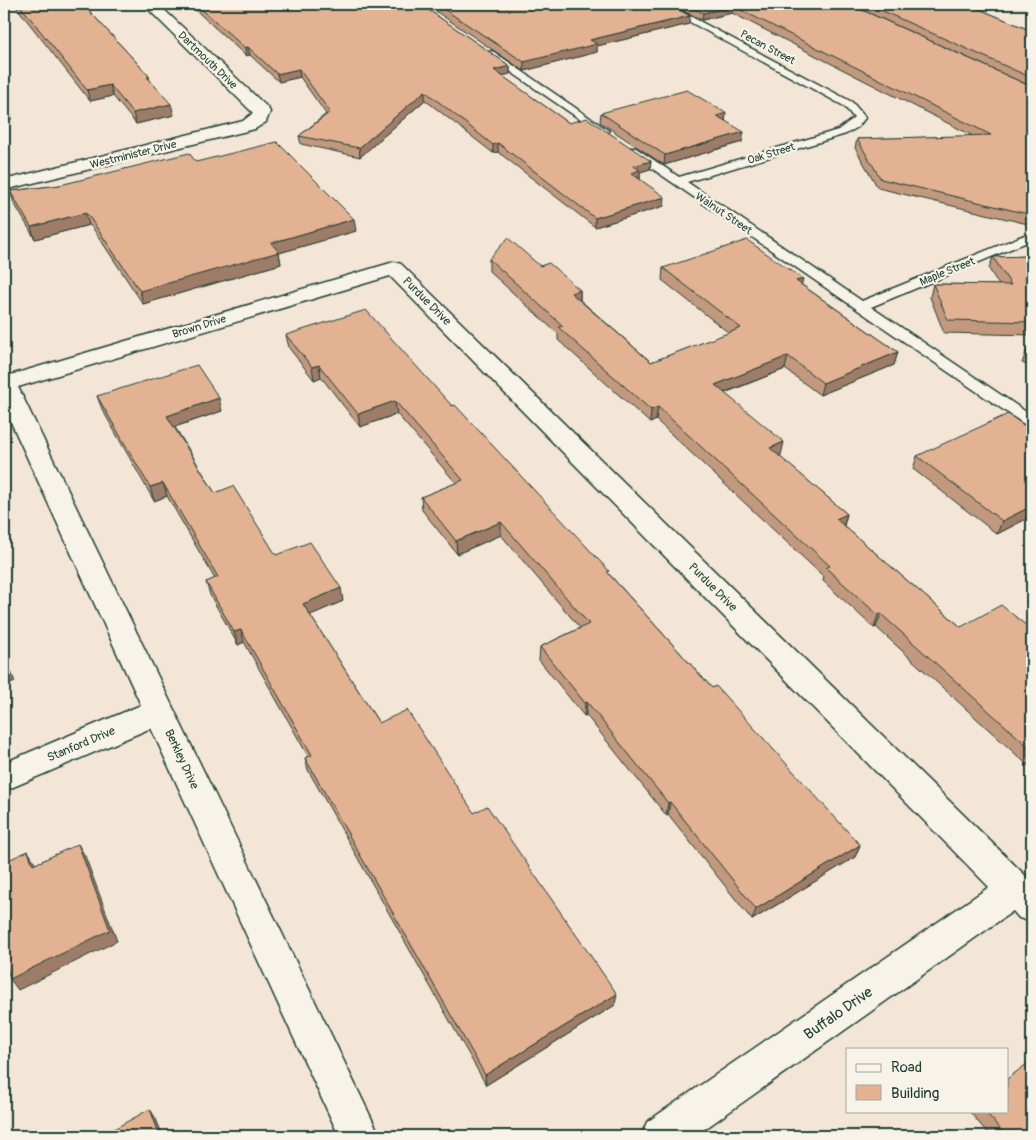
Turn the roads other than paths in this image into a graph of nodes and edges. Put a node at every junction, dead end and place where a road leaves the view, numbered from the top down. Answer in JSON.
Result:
{"nodes":[{"id":1,"x":150,"y":4,"type":"edge"},
{"id":2,"x":661,"y":4,"type":"edge"},
{"id":3,"x":481,"y":48,"type":"edge"},
{"id":4,"x":260,"y":118,"type":"joint"},
{"id":5,"x":860,"y":118,"type":"joint"},
{"id":6,"x":678,"y":181,"type":"junction"},
{"id":7,"x":4,"y":185,"type":"edge"},
{"id":8,"x":1032,"y":236,"type":"edge"},
{"id":9,"x":394,"y":268,"type":"joint"},
{"id":10,"x":861,"y":306,"type":"junction"},
{"id":11,"x":4,"y":383,"type":"edge"},
{"id":12,"x":1032,"y":423,"type":"edge"},
{"id":13,"x":159,"y":711,"type":"junction"},
{"id":14,"x":4,"y":777,"type":"edge"},
{"id":15,"x":1024,"y":898,"type":"edge"},
{"id":16,"x":360,"y":1136,"type":"edge"},
{"id":17,"x":661,"y":1136,"type":"edge"}],
"edges":[{"from":1,"to":4,"type":"street","name":"Dartmouth Drive"},
{"from":2,"to":5,"type":"lane","name":"Pecan Street"},
{"from":3,"to":6,"type":"lane","name":"Walnut Street"},
{"from":4,"to":7,"type":"street","name":"Westminister Drive"},
{"from":5,"to":6,"type":"lane","name":"Oak Street"},
{"from":6,"to":10,"type":"lane","name":"Walnut Street"},
{"from":8,"to":10,"type":"lane","name":"Maple Street"},
{"from":9,"to":11,"type":"street","name":"Brown Drive"},
{"from":9,"to":15,"type":"street","name":"Purdue Drive"},
{"from":10,"to":12,"type":"lane","name":"Walnut Street"},
{"from":11,"to":13,"type":"street","name":"Berkley Drive"},
{"from":13,"to":14,"type":"street","name":"Stanford Drive"},
{"from":13,"to":16,"type":"street","name":"Berkley Drive"},
{"from":15,"to":17,"type":"street","name":"Buffalo Drive"}]}
